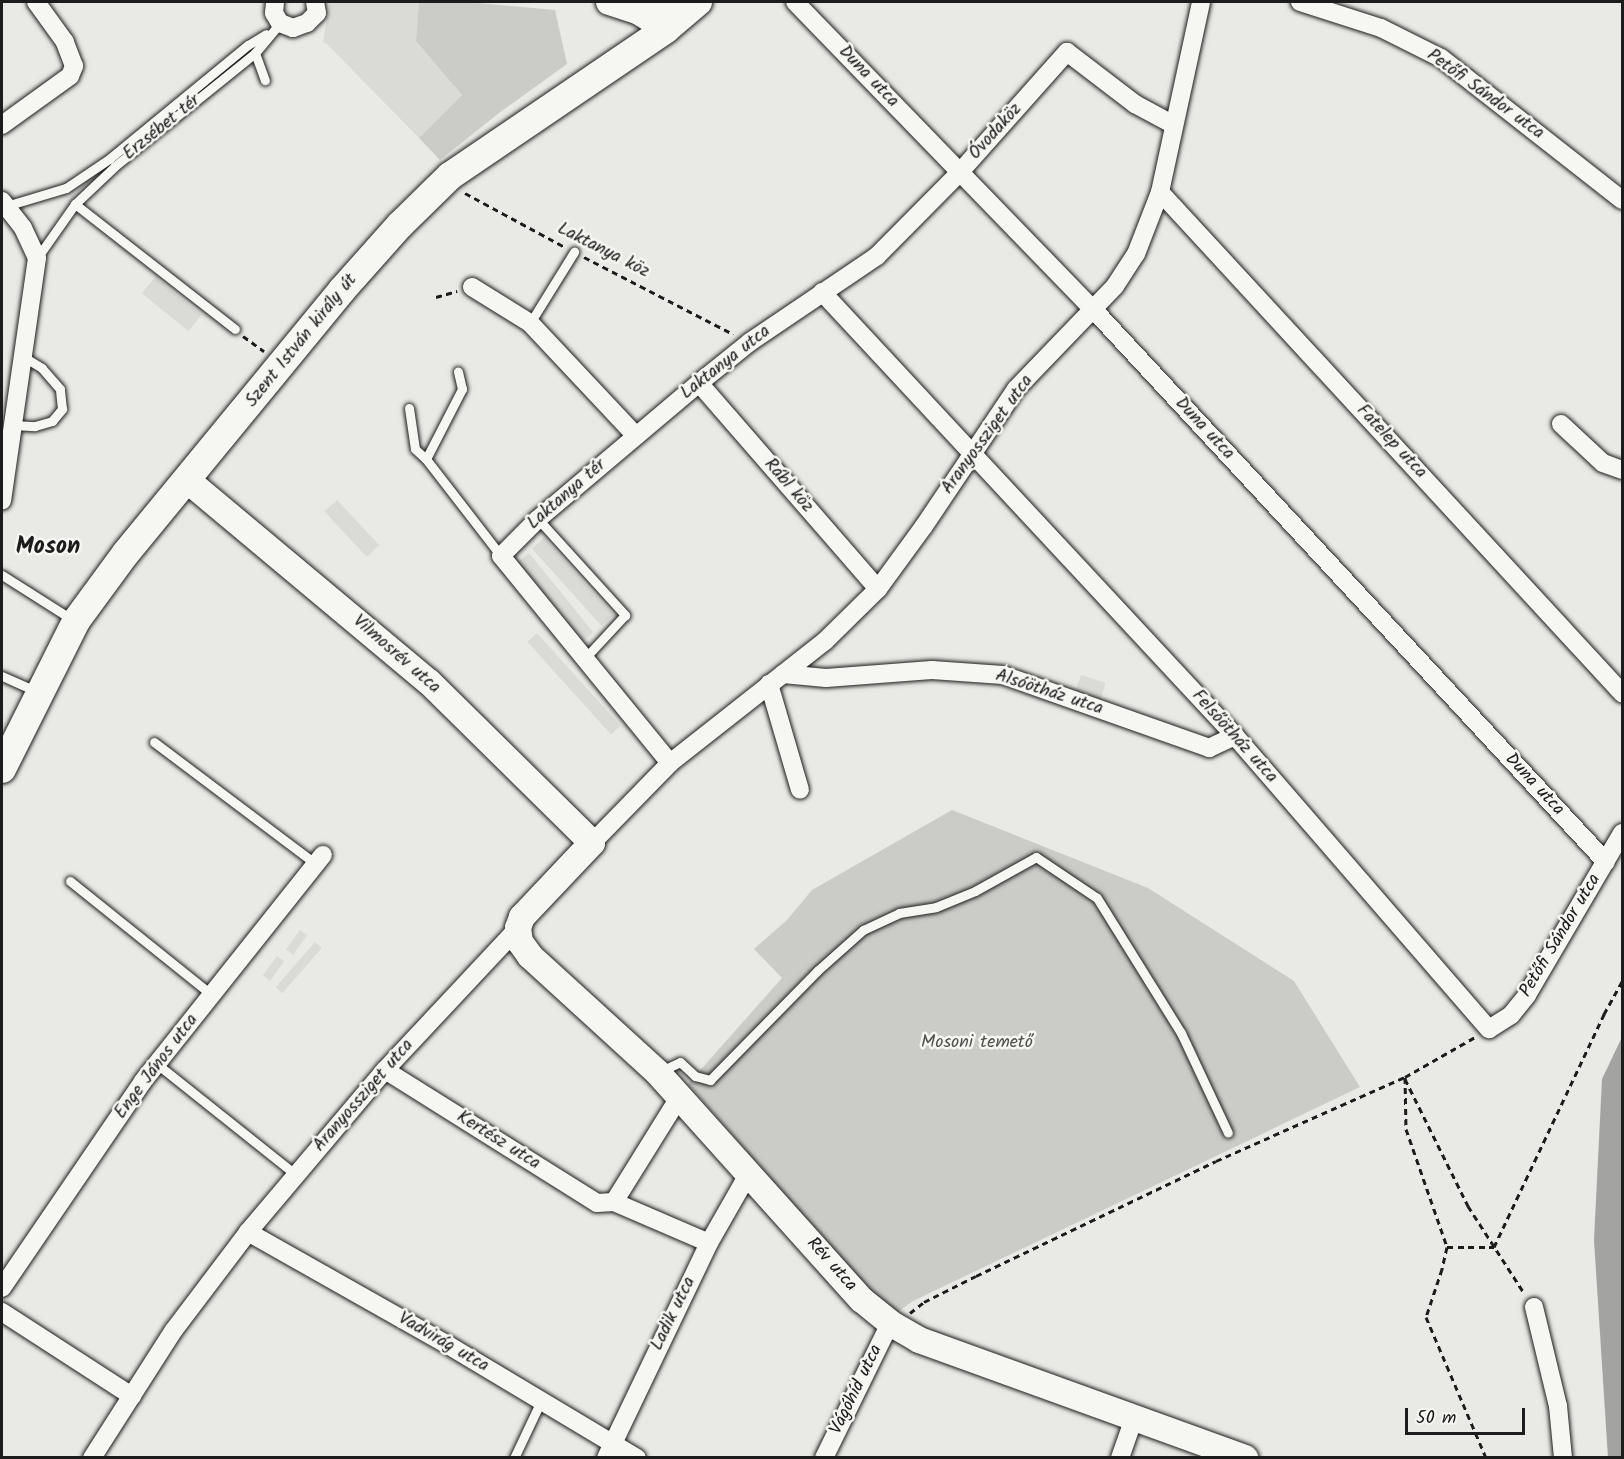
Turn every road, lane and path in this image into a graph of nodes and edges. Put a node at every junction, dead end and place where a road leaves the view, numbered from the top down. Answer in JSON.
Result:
{"nodes":[{"id":1,"x":36,"y":2,"type":"edge"},
{"id":2,"x":275,"y":2,"type":"edge"},
{"id":3,"x":315,"y":2,"type":"edge"},
{"id":4,"x":678,"y":2,"type":"edge"},
{"id":5,"x":698,"y":2,"type":"edge"},
{"id":6,"x":795,"y":2,"type":"edge"},
{"id":7,"x":1202,"y":2,"type":"edge"},
{"id":8,"x":1300,"y":2,"type":"edge"},
{"id":9,"x":612,"y":3,"type":"edge"},
{"id":10,"x":276,"y":27,"type":"junction"},
{"id":11,"x":666,"y":29,"type":"junction"},
{"id":12,"x":255,"y":53,"type":"junction"},
{"id":13,"x":265,"y":80,"type":"dead end"},
{"id":14,"x":2,"y":125,"type":"edge"},
{"id":15,"x":1174,"y":125,"type":"junction"},
{"id":16,"x":960,"y":172,"type":"junction"},
{"id":17,"x":450,"y":176,"type":"junction"},
{"id":18,"x":1160,"y":192,"type":"junction"},
{"id":19,"x":1623,"y":200,"type":"edge"},
{"id":20,"x":75,"y":204,"type":"junction"},
{"id":21,"x":3,"y":206,"type":"edge"},
{"id":22,"x":574,"y":252,"type":"junction"},
{"id":23,"x":37,"y":258,"type":"junction"},
{"id":24,"x":472,"y":287,"type":"joint"},
{"id":25,"x":822,"y":292,"type":"junction"},
{"id":26,"x":436,"y":297,"type":"dead end"},
{"id":27,"x":1093,"y":309,"type":"junction"},
{"id":28,"x":530,"y":323,"type":"junction"},
{"id":29,"x":235,"y":329,"type":"joint"},
{"id":30,"x":750,"y":342,"type":"junction"},
{"id":31,"x":22,"y":356,"type":"junction"},
{"id":32,"x":282,"y":365,"type":"junction"},
{"id":33,"x":458,"y":371,"type":"dead end"},
{"id":34,"x":699,"y":383,"type":"junction"},
{"id":35,"x":409,"y":408,"type":"dead end"},
{"id":36,"x":1561,"y":424,"type":"dead end"},
{"id":37,"x":13,"y":425,"type":"junction"},
{"id":38,"x":636,"y":436,"type":"junction"},
{"id":39,"x":972,"y":452,"type":"junction"},
{"id":40,"x":426,"y":459,"type":"junction"},
{"id":41,"x":1623,"y":470,"type":"edge"},
{"id":42,"x":187,"y":480,"type":"junction"},
{"id":43,"x":2,"y":500,"type":"edge"},
{"id":44,"x":538,"y":519,"type":"junction"},
{"id":45,"x":501,"y":556,"type":"junction"},
{"id":46,"x":2,"y":575,"type":"edge"},
{"id":47,"x":878,"y":589,"type":"junction"},
{"id":48,"x":76,"y":621,"type":"junction"},
{"id":49,"x":585,"y":658,"type":"junction"},
{"id":50,"x":2,"y":676,"type":"edge"},
{"id":51,"x":776,"y":679,"type":"junction"},
{"id":52,"x":40,"y":693,"type":"junction"},
{"id":53,"x":1623,"y":693,"type":"edge"},
{"id":54,"x":1235,"y":736,"type":"junction"},
{"id":55,"x":154,"y":742,"type":"dead end"},
{"id":56,"x":670,"y":763,"type":"junction"},
{"id":57,"x":2,"y":769,"type":"edge"},
{"id":58,"x":800,"y":790,"type":"dead end"},
{"id":59,"x":1623,"y":833,"type":"edge"},
{"id":60,"x":592,"y":843,"type":"junction"},
{"id":61,"x":319,"y":859,"type":"joint"},
{"id":62,"x":1606,"y":862,"type":"junction"},
{"id":63,"x":70,"y":881,"type":"dead end"},
{"id":64,"x":518,"y":928,"type":"junction"},
{"id":65,"x":1623,"y":981,"type":"edge"},
{"id":66,"x":212,"y":994,"type":"junction"},
{"id":67,"x":1489,"y":1029,"type":"junction"},
{"id":68,"x":158,"y":1064,"type":"junction"},
{"id":69,"x":385,"y":1070,"type":"junction"},
{"id":70,"x":658,"y":1072,"type":"junction"},
{"id":71,"x":1405,"y":1077,"type":"junction"},
{"id":72,"x":680,"y":1096,"type":"junction"},
{"id":73,"x":1228,"y":1133,"type":"dead end"},
{"id":74,"x":749,"y":1173,"type":"junction"},
{"id":75,"x":296,"y":1175,"type":"junction"},
{"id":76,"x":614,"y":1202,"type":"junction"},
{"id":77,"x":248,"y":1232,"type":"junction"},
{"id":78,"x":709,"y":1243,"type":"junction"},
{"id":79,"x":1446,"y":1247,"type":"junction"},
{"id":80,"x":1494,"y":1247,"type":"junction"},
{"id":81,"x":2,"y":1288,"type":"edge"},
{"id":82,"x":1534,"y":1307,"type":"joint"},
{"id":83,"x":2,"y":1312,"type":"edge"},
{"id":84,"x":890,"y":1323,"type":"junction"},
{"id":85,"x":132,"y":1396,"type":"junction"},
{"id":86,"x":541,"y":1401,"type":"junction"},
{"id":87,"x":1134,"y":1418,"type":"junction"},
{"id":88,"x":608,"y":1450,"type":"edge"},
{"id":89,"x":92,"y":1458,"type":"edge"},
{"id":90,"x":514,"y":1458,"type":"edge"},
{"id":91,"x":637,"y":1458,"type":"edge"},
{"id":92,"x":824,"y":1458,"type":"edge"},
{"id":93,"x":1120,"y":1458,"type":"edge"},
{"id":94,"x":1245,"y":1458,"type":"edge"},
{"id":95,"x":1486,"y":1458,"type":"edge"},
{"id":96,"x":1563,"y":1458,"type":"edge"}],
"edges":[{"from":1,"to":14,"type":"street"},
{"from":2,"to":10,"type":"street"},
{"from":3,"to":10,"type":"street"},
{"from":4,"to":9,"type":"main road"},
{"from":5,"to":11,"type":"main road","name":"Szent István király út"},
{"from":6,"to":16,"type":"street","name":"Duna utca"},
{"from":7,"to":15,"type":"street","name":"Aranyossziget utca"},
{"from":8,"to":19,"type":"street","name":"Petőfi Sándor utca"},
{"from":9,"to":11,"type":"main road"},
{"from":10,"to":12,"type":"lane","name":"Erzsébet tér"},
{"from":10,"to":21,"type":"lane","name":"Erzsébet tér"},
{"from":11,"to":17,"type":"main road","name":"Szent István király út"},
{"from":12,"to":13,"type":"lane"},
{"from":12,"to":20,"type":"lane","name":"Erzsébet tér"},
{"from":15,"to":16,"type":"street","name":"Óvodaköz"},
{"from":15,"to":18,"type":"street","name":"Aranyossziget utca"},
{"from":16,"to":25,"type":"street","name":"Óvodaköz"},
{"from":16,"to":27,"type":"street","name":"Duna utca"},
{"from":17,"to":22,"type":"path","name":"Laktanya köz"},
{"from":17,"to":32,"type":"main road","name":"Szent István király út"},
{"from":18,"to":27,"type":"street","name":"Aranyossziget utca"},
{"from":18,"to":53,"type":"street","name":"Fatelep utca"},
{"from":20,"to":23,"type":"lane","name":"Erzsébet tér"},
{"from":20,"to":29,"type":"lane"},
{"from":21,"to":23,"type":"street","name":"Erzsébet tér"},
{"from":22,"to":28,"type":"lane"},
{"from":22,"to":30,"type":"path","name":"Laktanya köz"},
{"from":23,"to":31,"type":"street","name":"Erzsébet tér"},
{"from":24,"to":26,"type":"path"},
{"from":24,"to":28,"type":"street"},
{"from":25,"to":30,"type":"street","name":"Laktanya utca"},
{"from":25,"to":39,"type":"street"},
{"from":27,"to":39,"type":"street","name":"Aranyossziget utca"},
{"from":27,"to":62,"type":"street","name":"Duna utca"},
{"from":28,"to":38,"type":"street"},
{"from":29,"to":32,"type":"path"},
{"from":30,"to":34,"type":"street","name":"Laktanya utca"},
{"from":31,"to":37,"type":"street","name":"Erzsébet tér"},
{"from":31,"to":37,"type":"lane"},
{"from":32,"to":42,"type":"main road","name":"Szent István király út"},
{"from":33,"to":40,"type":"lane"},
{"from":34,"to":38,"type":"street","name":"Laktanya utca"},
{"from":34,"to":47,"type":"street","name":"Rábl köz"},
{"from":35,"to":40,"type":"lane"},
{"from":36,"to":41,"type":"street"},
{"from":37,"to":43,"type":"street","name":"Erzsébet tér"},
{"from":38,"to":44,"type":"street","name":"Laktanya tér"},
{"from":39,"to":47,"type":"street","name":"Aranyossziget utca"},
{"from":39,"to":54,"type":"street","name":"Felsőötház utca"},
{"from":40,"to":45,"type":"lane"},
{"from":42,"to":48,"type":"main road","name":"Szent István király út"},
{"from":42,"to":60,"type":"main road","name":"Vilmosrév utca"},
{"from":44,"to":45,"type":"street","name":"Laktanya tér"},
{"from":44,"to":49,"type":"lane"},
{"from":45,"to":49,"type":"street"},
{"from":46,"to":48,"type":"lane"},
{"from":47,"to":51,"type":"street","name":"Aranyossziget utca"},
{"from":48,"to":52,"type":"main road","name":"Szent István király út"},
{"from":49,"to":56,"type":"street"},
{"from":50,"to":52,"type":"lane"},
{"from":51,"to":54,"type":"street","name":"Alsóötház utca"},
{"from":51,"to":56,"type":"street","name":"Aranyossziget utca"},
{"from":51,"to":58,"type":"street"},
{"from":52,"to":57,"type":"main road","name":"Szent István király út"},
{"from":54,"to":67,"type":"street","name":"Felsőötház utca"},
{"from":55,"to":61,"type":"lane"},
{"from":56,"to":60,"type":"street","name":"Aranyossziget utca"},
{"from":59,"to":62,"type":"street","name":"Petőfi Sándor utca"},
{"from":60,"to":64,"type":"main road","name":"Aranyossziget utca"},
{"from":61,"to":66,"type":"street","name":"Enge János utca"},
{"from":62,"to":67,"type":"street","name":"Petőfi Sándor utca"},
{"from":63,"to":66,"type":"lane"},
{"from":64,"to":69,"type":"street","name":"Aranyossziget utca"},
{"from":64,"to":70,"type":"main road","name":"Rév utca"},
{"from":65,"to":80,"type":"path"},
{"from":66,"to":68,"type":"street","name":"Enge János utca"},
{"from":67,"to":71,"type":"path"},
{"from":68,"to":75,"type":"lane"},
{"from":68,"to":81,"type":"street","name":"Enge János utca"},
{"from":69,"to":75,"type":"street","name":"Aranyossziget utca"},
{"from":69,"to":76,"type":"street","name":"Kertész utca"},
{"from":70,"to":72,"type":"main road","name":"Rév utca"},
{"from":70,"to":73,"type":"lane"},
{"from":71,"to":79,"type":"path"},
{"from":71,"to":80,"type":"path"},
{"from":71,"to":84,"type":"path"},
{"from":72,"to":74,"type":"main road","name":"Rév utca"},
{"from":72,"to":76,"type":"street"},
{"from":74,"to":78,"type":"street","name":"Ladik utca"},
{"from":74,"to":84,"type":"main road","name":"Rév utca"},
{"from":75,"to":77,"type":"street","name":"Aranyossziget utca"},
{"from":76,"to":78,"type":"street","name":"Kertész utca"},
{"from":77,"to":85,"type":"street","name":"Aranyossziget utca"},
{"from":77,"to":86,"type":"street","name":"Vadvirág utca"},
{"from":78,"to":88,"type":"street","name":"Ladik utca"},
{"from":79,"to":80,"type":"path"},
{"from":79,"to":95,"type":"path"},
{"from":80,"to":82,"type":"path"},
{"from":82,"to":96,"type":"street"},
{"from":83,"to":85,"type":"street"},
{"from":84,"to":87,"type":"main road","name":"Rév utca"},
{"from":84,"to":92,"type":"street","name":"Vágóhíd utca"},
{"from":85,"to":89,"type":"street","name":"Aranyossziget utca"},
{"from":86,"to":88,"type":"street","name":"Vadvirág utca"},
{"from":86,"to":90,"type":"lane"},
{"from":87,"to":93,"type":"street"},
{"from":87,"to":94,"type":"main road","name":"Rév utca"},
{"from":88,"to":91,"type":"street","name":"Vadvirág utca"}]}
